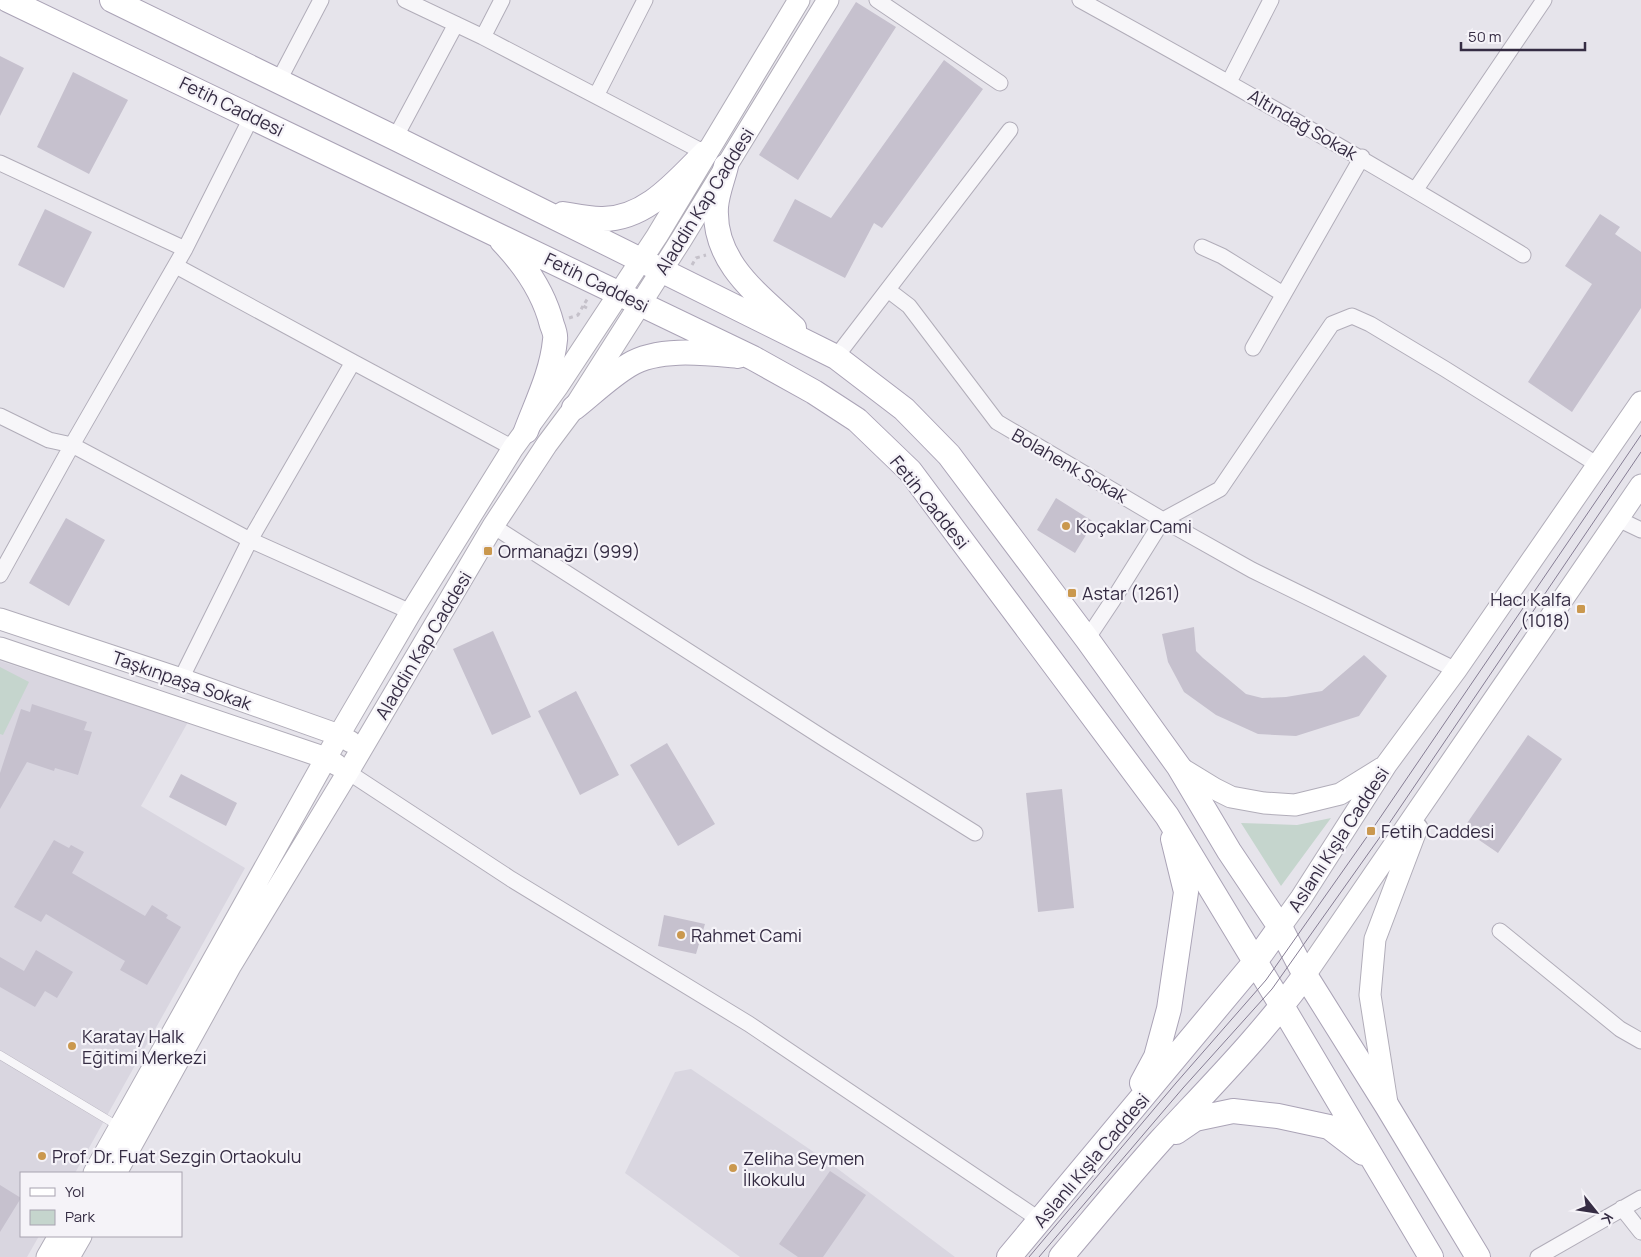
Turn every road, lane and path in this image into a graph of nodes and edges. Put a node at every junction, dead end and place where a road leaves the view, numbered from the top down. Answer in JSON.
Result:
{"nodes":[{"id":1,"x":8,"y":0,"type":"edge"},
{"id":2,"x":112,"y":0,"type":"edge"},
{"id":3,"x":322,"y":0,"type":"edge"},
{"id":4,"x":405,"y":0,"type":"edge"},
{"id":5,"x":502,"y":0,"type":"edge"},
{"id":6,"x":645,"y":0,"type":"edge"},
{"id":7,"x":798,"y":0,"type":"edge"},
{"id":8,"x":828,"y":0,"type":"edge"},
{"id":9,"x":877,"y":0,"type":"edge"},
{"id":10,"x":1080,"y":0,"type":"edge"},
{"id":11,"x":1271,"y":0,"type":"edge"},
{"id":12,"x":1544,"y":0,"type":"edge"},
{"id":13,"x":456,"y":24,"type":"junction"},
{"id":14,"x":483,"y":37,"type":"junction"},
{"id":15,"x":278,"y":82,"type":"junction"},
{"id":16,"x":1229,"y":82,"type":"junction"},
{"id":17,"x":1000,"y":83,"type":"dead end"},
{"id":18,"x":596,"y":96,"type":"junction"},
{"id":19,"x":252,"y":116,"type":"junction"},
{"id":20,"x":1010,"y":130,"type":"dead end"},
{"id":21,"x":395,"y":138,"type":"junction"},
{"id":22,"x":705,"y":154,"type":"junction"},
{"id":23,"x":1362,"y":157,"type":"junction"},
{"id":24,"x":0,"y":163,"type":"edge"},
{"id":25,"x":726,"y":166,"type":"junction"},
{"id":26,"x":1416,"y":189,"type":"junction"},
{"id":27,"x":538,"y":209,"type":"junction"},
{"id":28,"x":495,"y":234,"type":"junction"},
{"id":29,"x":1202,"y":247,"type":"dead end"},
{"id":30,"x":185,"y":250,"type":"junction"},
{"id":31,"x":1522,"y":255,"type":"dead end"},
{"id":32,"x":651,"y":265,"type":"junction"},
{"id":33,"x":176,"y":266,"type":"junction"},
{"id":34,"x":888,"y":290,"type":"junction"},
{"id":35,"x":619,"y":292,"type":"junction"},
{"id":36,"x":1283,"y":294,"type":"junction"},
{"id":37,"x":640,"y":303,"type":"junction"},
{"id":38,"x":812,"y":344,"type":"junction"},
{"id":39,"x":1253,"y":348,"type":"dead end"},
{"id":40,"x":836,"y":357,"type":"junction"},
{"id":41,"x":753,"y":358,"type":"junction"},
{"id":42,"x":353,"y":362,"type":"junction"},
{"id":43,"x":1641,"y":402,"type":"edge"},
{"id":44,"x":574,"y":408,"type":"junction"},
{"id":45,"x":0,"y":416,"type":"edge"},
{"id":46,"x":520,"y":440,"type":"junction"},
{"id":47,"x":72,"y":445,"type":"junction"},
{"id":48,"x":1598,"y":465,"type":"junction"},
{"id":49,"x":1641,"y":485,"type":"edge"},
{"id":50,"x":1618,"y":519,"type":"junction"},
{"id":51,"x":1163,"y":520,"type":"junction"},
{"id":52,"x":493,"y":526,"type":"junction"},
{"id":53,"x":1641,"y":530,"type":"edge"},
{"id":54,"x":250,"y":540,"type":"junction"},
{"id":55,"x":0,"y":575,"type":"edge"},
{"id":56,"x":411,"y":612,"type":"junction"},
{"id":57,"x":0,"y":619,"type":"edge"},
{"id":58,"x":1087,"y":639,"type":"junction"},
{"id":59,"x":0,"y":648,"type":"edge"},
{"id":60,"x":1456,"y":670,"type":"junction"},
{"id":61,"x":181,"y":679,"type":"junction"},
{"id":62,"x":338,"y":735,"type":"junction"},
{"id":63,"x":361,"y":749,"type":"junction"},
{"id":64,"x":326,"y":758,"type":"junction"},
{"id":65,"x":1386,"y":765,"type":"junction"},
{"id":66,"x":1179,"y":767,"type":"junction"},
{"id":67,"x":348,"y":772,"type":"junction"},
{"id":68,"x":1431,"y":793,"type":"junction"},
{"id":69,"x":1167,"y":816,"type":"junction"},
{"id":70,"x":975,"y":833,"type":"dead end"},
{"id":71,"x":1280,"y":927,"type":"junction"},
{"id":72,"x":1500,"y":931,"type":"dead end"},
{"id":73,"x":1255,"y":962,"type":"junction"},
{"id":74,"x":1305,"y":975,"type":"junction"},
{"id":75,"x":1282,"y":1006,"type":"junction"},
{"id":76,"x":1641,"y":1041,"type":"edge"},
{"id":77,"x":0,"y":1055,"type":"edge"},
{"id":78,"x":1387,"y":1106,"type":"junction"},
{"id":79,"x":1123,"y":1120,"type":"junction"},
{"id":80,"x":120,"y":1128,"type":"junction"},
{"id":81,"x":1158,"y":1143,"type":"junction"},
{"id":82,"x":1374,"y":1162,"type":"junction"},
{"id":83,"x":95,"y":1172,"type":"edge"},
{"id":84,"x":117,"y":1172,"type":"edge"},
{"id":85,"x":1641,"y":1198,"type":"edge"},
{"id":86,"x":1622,"y":1208,"type":"junction"},
{"id":87,"x":1040,"y":1220,"type":"junction"},
{"id":88,"x":1641,"y":1232,"type":"edge"},
{"id":89,"x":58,"y":1237,"type":"edge"},
{"id":90,"x":80,"y":1237,"type":"edge"},
{"id":91,"x":47,"y":1257,"type":"edge"},
{"id":92,"x":69,"y":1257,"type":"edge"},
{"id":93,"x":1009,"y":1257,"type":"edge"},
{"id":94,"x":1061,"y":1257,"type":"edge"},
{"id":95,"x":1430,"y":1257,"type":"edge"},
{"id":96,"x":1478,"y":1257,"type":"edge"},
{"id":97,"x":1538,"y":1257,"type":"edge"}],
"edges":[{"from":1,"to":19,"type":"main road","name":"Fetih Caddesi"},
{"from":2,"to":15,"type":"main road"},
{"from":3,"to":15,"type":"street"},
{"from":4,"to":13,"type":"street"},
{"from":5,"to":14,"type":"street"},
{"from":6,"to":18,"type":"street"},
{"from":7,"to":22,"type":"street","name":"Aladdin Kap Caddesi"},
{"from":8,"to":25,"type":"street","name":"Aladdin Kap Caddesi"},
{"from":9,"to":17,"type":"street"},
{"from":10,"to":16,"type":"street","name":"Altındağ Sokak"},
{"from":11,"to":16,"type":"street"},
{"from":12,"to":26,"type":"street"},
{"from":13,"to":14,"type":"street"},
{"from":13,"to":21,"type":"street"},
{"from":14,"to":18,"type":"street"},
{"from":15,"to":21,"type":"main road"},
{"from":16,"to":23,"type":"street","name":"Altındağ Sokak"},
{"from":18,"to":22,"type":"street"},
{"from":19,"to":28,"type":"main road","name":"Fetih Caddesi"},
{"from":19,"to":30,"type":"street"},
{"from":20,"to":34,"type":"street"},
{"from":21,"to":27,"type":"main road"},
{"from":22,"to":27,"type":"main road"},
{"from":22,"to":32,"type":"street","name":"Aladdin Kap Caddesi"},
{"from":23,"to":26,"type":"street","name":"Altındağ Sokak"},
{"from":23,"to":36,"type":"street"},
{"from":24,"to":30,"type":"street"},
{"from":25,"to":32,"type":"street","name":"Aladdin Kap Caddesi"},
{"from":25,"to":38,"type":"main road"},
{"from":26,"to":31,"type":"street","name":"Altındağ Sokak"},
{"from":27,"to":32,"type":"main road"},
{"from":28,"to":35,"type":"main road","name":"Fetih Caddesi"},
{"from":28,"to":46,"type":"main road"},
{"from":29,"to":36,"type":"street"},
{"from":30,"to":33,"type":"street"},
{"from":32,"to":35,"type":"street","name":"Aladdin Kap Caddesi"},
{"from":32,"to":37,"type":"street","name":"Aladdin Kap Caddesi"},
{"from":32,"to":38,"type":"main road"},
{"from":33,"to":42,"type":"street"},
{"from":33,"to":47,"type":"street"},
{"from":34,"to":40,"type":"street"},
{"from":34,"to":51,"type":"street","name":"Bolahenk Sokak"},
{"from":35,"to":37,"type":"main road","name":"Fetih Caddesi"},
{"from":35,"to":46,"type":"street","name":"Aladdin Kap Caddesi"},
{"from":36,"to":39,"type":"street"},
{"from":37,"to":41,"type":"main road","name":"Fetih Caddesi"},
{"from":37,"to":44,"type":"street","name":"Aladdin Kap Caddesi"},
{"from":38,"to":40,"type":"main road"},
{"from":40,"to":58,"type":"main road"},
{"from":41,"to":44,"type":"main road"},
{"from":41,"to":69,"type":"main road","name":"Fetih Caddesi"},
{"from":42,"to":46,"type":"street"},
{"from":42,"to":54,"type":"street"},
{"from":43,"to":48,"type":"street","name":"Aslanlı Kışla Caddesi"},
{"from":44,"to":52,"type":"street","name":"Aladdin Kap Caddesi"},
{"from":45,"to":47,"type":"street"},
{"from":46,"to":56,"type":"street","name":"Aladdin Kap Caddesi"},
{"from":47,"to":54,"type":"street"},
{"from":47,"to":55,"type":"street"},
{"from":48,"to":51,"type":"street"},
{"from":48,"to":60,"type":"street","name":"Aslanlı Kışla Caddesi"},
{"from":49,"to":50,"type":"street"},
{"from":50,"to":53,"type":"street"},
{"from":50,"to":68,"type":"street"},
{"from":51,"to":58,"type":"street"},
{"from":51,"to":60,"type":"street","name":"Bolahenk Sokak"},
{"from":52,"to":63,"type":"street","name":"Aladdin Kap Caddesi"},
{"from":52,"to":70,"type":"street"},
{"from":54,"to":56,"type":"street"},
{"from":54,"to":61,"type":"street"},
{"from":56,"to":62,"type":"street","name":"Aladdin Kap Caddesi"},
{"from":57,"to":61,"type":"street","name":"Taşkınpaşa Sokak"},
{"from":58,"to":66,"type":"main road"},
{"from":59,"to":64,"type":"street"},
{"from":60,"to":65,"type":"street","name":"Aslanlı Kışla Caddesi"},
{"from":61,"to":62,"type":"street","name":"Taşkınpaşa Sokak"},
{"from":62,"to":63,"type":"street","name":"Taşkınpaşa Sokak"},
{"from":62,"to":64,"type":"street","name":"Aladdin Kap Caddesi"},
{"from":63,"to":67,"type":"street","name":"Aladdin Kap Caddesi"},
{"from":64,"to":67,"type":"street"},
{"from":64,"to":80,"type":"street","name":"Aladdin Kap Caddesi"},
{"from":65,"to":66,"type":"street"},
{"from":65,"to":71,"type":"street","name":"Aslanlı Kışla Caddesi"},
{"from":66,"to":71,"type":"main road"},
{"from":67,"to":84,"type":"street","name":"Aladdin Kap Caddesi"},
{"from":67,"to":87,"type":"street"},
{"from":68,"to":74,"type":"street"},
{"from":68,"to":78,"type":"street"},
{"from":69,"to":73,"type":"main road","name":"Fetih Caddesi"},
{"from":69,"to":79,"type":"main road"},
{"from":71,"to":73,"type":"main road","name":"Aslanlı Kışla Caddesi"},
{"from":71,"to":74,"type":"main road"},
{"from":72,"to":76,"type":"street"},
{"from":73,"to":75,"type":"main road","name":"Fetih Caddesi"},
{"from":73,"to":79,"type":"main road","name":"Aslanlı Kışla Caddesi"},
{"from":74,"to":75,"type":"main road"},
{"from":74,"to":78,"type":"main road"},
{"from":75,"to":81,"type":"main road"},
{"from":75,"to":82,"type":"main road","name":"Fetih Caddesi"},
{"from":77,"to":80,"type":"lane"},
{"from":78,"to":96,"type":"main road"},
{"from":79,"to":87,"type":"main road","name":"Aslanlı Kışla Caddesi"},
{"from":80,"to":83,"type":"street","name":"Aladdin Kap Caddesi"},
{"from":81,"to":82,"type":"main road"},
{"from":81,"to":94,"type":"main road"},
{"from":82,"to":95,"type":"main road","name":"Fetih Caddesi"},
{"from":85,"to":86,"type":"street"},
{"from":86,"to":88,"type":"street"},
{"from":86,"to":97,"type":"street"},
{"from":87,"to":93,"type":"main road","name":"Aslanlı Kışla Caddesi"},
{"from":89,"to":91,"type":"street"},
{"from":90,"to":92,"type":"street"}]}
